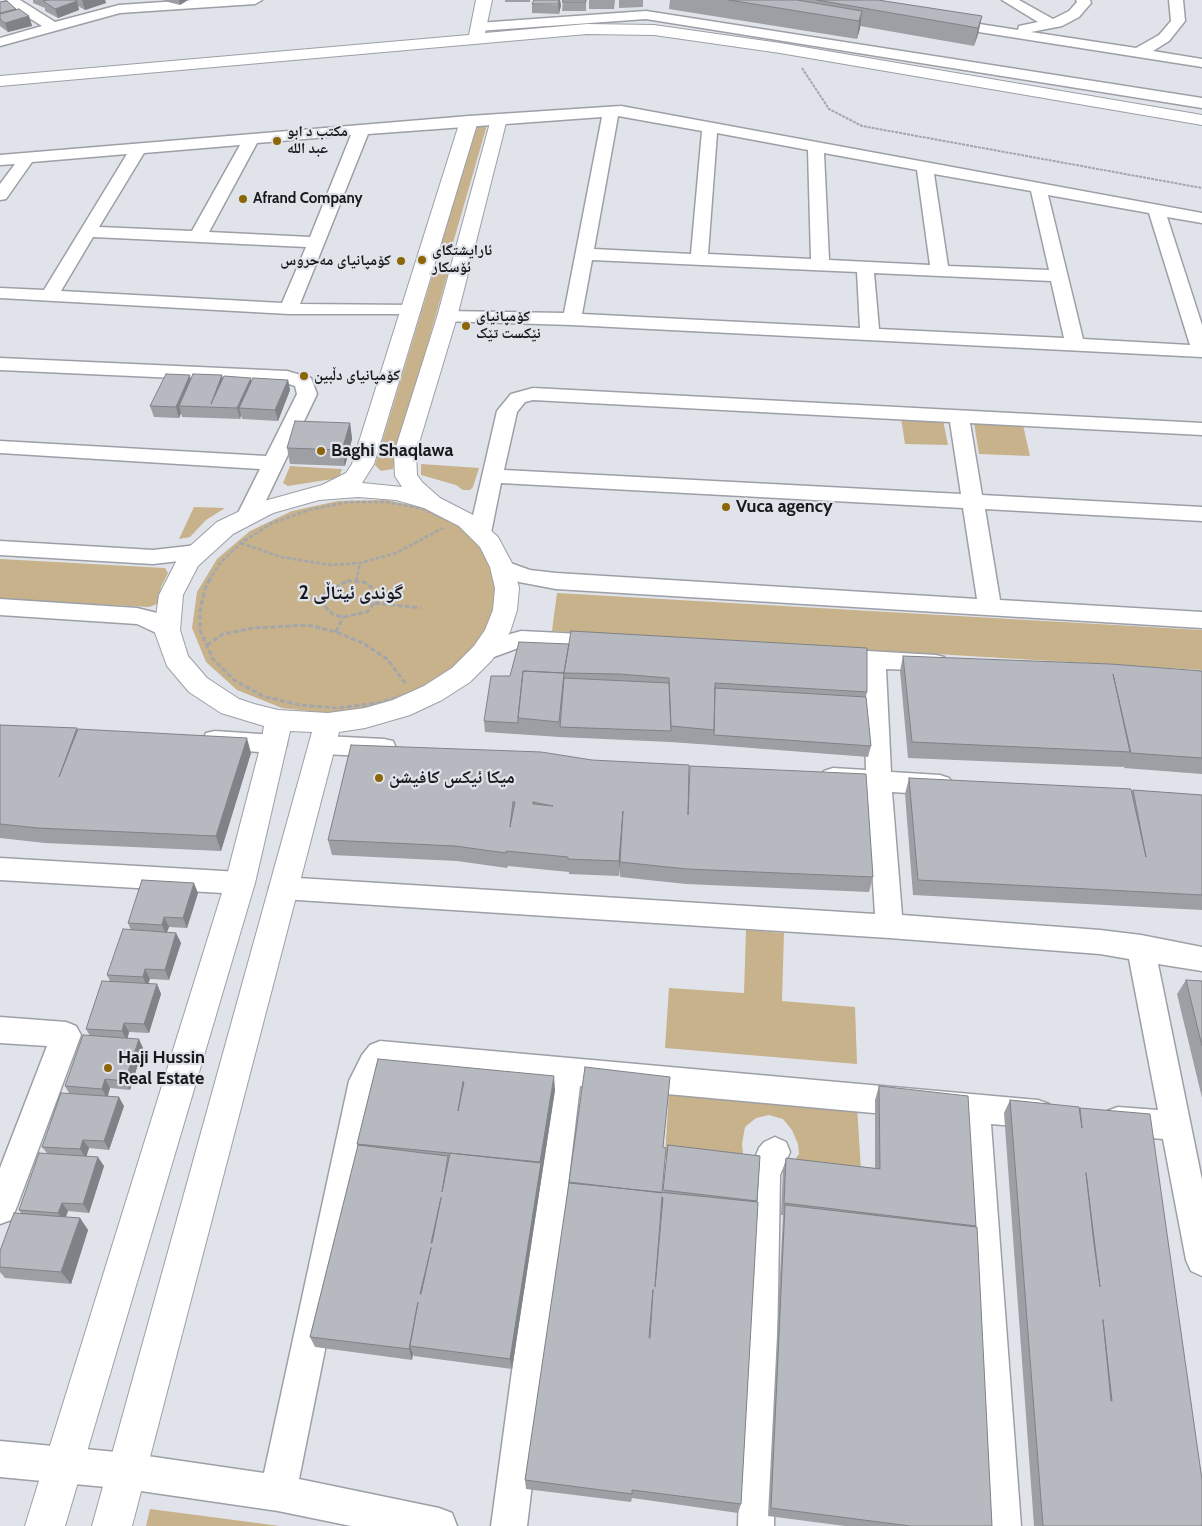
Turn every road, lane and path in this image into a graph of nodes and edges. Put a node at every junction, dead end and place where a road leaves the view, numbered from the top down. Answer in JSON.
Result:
{"nodes":[{"id":1,"x":136,"y":0,"type":"edge"},
{"id":2,"x":254,"y":0,"type":"edge"},
{"id":3,"x":484,"y":0,"type":"edge"},
{"id":4,"x":496,"y":0,"type":"edge"},
{"id":5,"x":652,"y":0,"type":"edge"},
{"id":6,"x":1009,"y":0,"type":"edge"},
{"id":7,"x":1083,"y":0,"type":"edge"},
{"id":8,"x":1176,"y":0,"type":"edge"},
{"id":9,"x":9,"y":2,"type":"edge"},
{"id":10,"x":118,"y":9,"type":"junction"},
{"id":11,"x":646,"y":15,"type":"junction"},
{"id":12,"x":936,"y":21,"type":"edge"},
{"id":13,"x":1051,"y":24,"type":"junction"},
{"id":14,"x":53,"y":27,"type":"junction"},
{"id":15,"x":999,"y":31,"type":"junction"},
{"id":16,"x":484,"y":33,"type":"junction"},
{"id":17,"x":0,"y":42,"type":"edge"},
{"id":18,"x":780,"y":48,"type":"junction"},
{"id":19,"x":1139,"y":53,"type":"junction"},
{"id":20,"x":1202,"y":63,"type":"edge"},
{"id":21,"x":0,"y":81,"type":"edge"},
{"id":22,"x":1202,"y":103,"type":"edge"},
{"id":23,"x":611,"y":111,"type":"junction"},
{"id":24,"x":499,"y":119,"type":"junction"},
{"id":25,"x":1202,"y":120,"type":"edge"},
{"id":26,"x":469,"y":121,"type":"junction"},
{"id":27,"x":710,"y":128,"type":"junction"},
{"id":28,"x":361,"y":131,"type":"junction"},
{"id":29,"x":251,"y":140,"type":"junction"},
{"id":30,"x":816,"y":147,"type":"junction"},
{"id":31,"x":138,"y":149,"type":"junction"},
{"id":32,"x":27,"y":158,"type":"junction"},
{"id":33,"x":0,"y":160,"type":"edge"},
{"id":34,"x":925,"y":167,"type":"junction"},
{"id":35,"x":1038,"y":187,"type":"junction"},
{"id":36,"x":1202,"y":188,"type":"edge"},
{"id":37,"x":0,"y":195,"type":"edge"},
{"id":38,"x":1156,"y":209,"type":"junction"},
{"id":39,"x":1202,"y":218,"type":"edge"},
{"id":40,"x":90,"y":232,"type":"junction"},
{"id":41,"x":198,"y":236,"type":"junction"},
{"id":42,"x":316,"y":242,"type":"junction"},
{"id":43,"x":584,"y":254,"type":"junction"},
{"id":44,"x":428,"y":259,"type":"junction"},
{"id":45,"x":699,"y":259,"type":"junction"},
{"id":46,"x":461,"y":261,"type":"junction"},
{"id":47,"x":820,"y":265,"type":"junction"},
{"id":48,"x":865,"y":267,"type":"junction"},
{"id":49,"x":940,"y":271,"type":"junction"},
{"id":50,"x":1060,"y":276,"type":"junction"},
{"id":51,"x":0,"y":293,"type":"edge"},
{"id":52,"x":50,"y":295,"type":"junction"},
{"id":53,"x":289,"y":309,"type":"junction"},
{"id":54,"x":412,"y":310,"type":"junction"},
{"id":55,"x":447,"y":317,"type":"junction"},
{"id":56,"x":572,"y":319,"type":"junction"},
{"id":57,"x":870,"y":335,"type":"junction"},
{"id":58,"x":1075,"y":344,"type":"junction"},
{"id":59,"x":1202,"y":351,"type":"edge"},
{"id":60,"x":0,"y":364,"type":"edge"},
{"id":61,"x":959,"y":416,"type":"junction"},
{"id":62,"x":1202,"y":429,"type":"edge"},
{"id":63,"x":0,"y":447,"type":"edge"},
{"id":64,"x":274,"y":463,"type":"junction"},
{"id":65,"x":492,"y":476,"type":"junction"},
{"id":66,"x":318,"y":493,"type":"junction"},
{"id":67,"x":974,"y":502,"type":"junction"},
{"id":68,"x":432,"y":503,"type":"junction"},
{"id":69,"x":1202,"y":514,"type":"edge"},
{"id":70,"x":248,"y":515,"type":"junction"},
{"id":71,"x":455,"y":523,"type":"junction"},
{"id":72,"x":480,"y":533,"type":"junction"},
{"id":73,"x":241,"y":543,"type":"junction"},
{"id":74,"x":0,"y":548,"type":"edge"},
{"id":75,"x":197,"y":552,"type":"junction"},
{"id":76,"x":360,"y":562,"type":"junction"},
{"id":77,"x":502,"y":567,"type":"junction"},
{"id":78,"x":356,"y":581,"type":"junction"},
{"id":79,"x":375,"y":603,"type":"junction"},
{"id":80,"x":0,"y":607,"type":"edge"},
{"id":81,"x":990,"y":607,"type":"junction"},
{"id":82,"x":421,"y":608,"type":"dead end"},
{"id":83,"x":343,"y":617,"type":"junction"},
{"id":84,"x":1202,"y":620,"type":"edge"},
{"id":85,"x":167,"y":630,"type":"junction"},
{"id":86,"x":336,"y":632,"type":"junction"},
{"id":87,"x":625,"y":644,"type":"edge"},
{"id":88,"x":207,"y":645,"type":"junction"},
{"id":89,"x":482,"y":653,"type":"junction"},
{"id":90,"x":809,"y":655,"type":"edge"},
{"id":91,"x":874,"y":659,"type":"junction"},
{"id":92,"x":953,"y":664,"type":"edge"},
{"id":93,"x":412,"y":693,"type":"junction"},
{"id":94,"x":276,"y":732,"type":"junction"},
{"id":95,"x":326,"y":734,"type":"junction"},
{"id":96,"x":196,"y":739,"type":"edge"},
{"id":97,"x":404,"y":750,"type":"edge"},
{"id":98,"x":810,"y":776,"type":"edge"},
{"id":99,"x":879,"y":781,"type":"junction"},
{"id":100,"x":967,"y":787,"type":"edge"},
{"id":101,"x":0,"y":869,"type":"edge"},
{"id":102,"x":240,"y":883,"type":"junction"},
{"id":103,"x":282,"y":888,"type":"junction"},
{"id":104,"x":889,"y":926,"type":"junction"},
{"id":105,"x":1141,"y":948,"type":"junction"},
{"id":106,"x":1202,"y":959,"type":"edge"},
{"id":107,"x":0,"y":1030,"type":"edge"},
{"id":108,"x":567,"y":1071,"type":"junction"},
{"id":109,"x":975,"y":1108,"type":"junction"},
{"id":110,"x":1061,"y":1116,"type":"edge"},
{"id":111,"x":1090,"y":1118,"type":"edge"},
{"id":112,"x":1176,"y":1126,"type":"junction"},
{"id":113,"x":774,"y":1152,"type":"dead end"},
{"id":114,"x":1192,"y":1161,"type":"edge"},
{"id":115,"x":0,"y":1209,"type":"edge"},
{"id":116,"x":1202,"y":1260,"type":"edge"},
{"id":117,"x":0,"y":1459,"type":"edge"},
{"id":118,"x":62,"y":1464,"type":"junction"},
{"id":119,"x":127,"y":1471,"type":"junction"},
{"id":120,"x":278,"y":1493,"type":"junction"},
{"id":121,"x":44,"y":1526,"type":"edge"},
{"id":122,"x":112,"y":1526,"type":"edge"},
{"id":123,"x":438,"y":1526,"type":"edge"},
{"id":124,"x":509,"y":1526,"type":"edge"},
{"id":125,"x":756,"y":1526,"type":"edge"},
{"id":126,"x":1003,"y":1526,"type":"edge"}],
"edges":[{"from":1,"to":10,"type":"street"},
{"from":2,"to":10,"type":"street"},
{"from":3,"to":16,"type":"street"},
{"from":4,"to":16,"type":"street"},
{"from":5,"to":11,"type":"street"},
{"from":6,"to":13,"type":"street"},
{"from":7,"to":13,"type":"street"},
{"from":8,"to":19,"type":"street"},
{"from":9,"to":14,"type":"street"},
{"from":10,"to":14,"type":"street"},
{"from":11,"to":16,"type":"street"},
{"from":11,"to":22,"type":"street"},
{"from":12,"to":15,"type":"street"},
{"from":13,"to":15,"type":"street"},
{"from":14,"to":17,"type":"street"},
{"from":15,"to":19,"type":"street"},
{"from":16,"to":18,"type":"street"},
{"from":16,"to":21,"type":"street"},
{"from":18,"to":25,"type":"street"},
{"from":18,"to":36,"type":"path"},
{"from":19,"to":20,"type":"street"},
{"from":23,"to":24,"type":"street"},
{"from":23,"to":27,"type":"street"},
{"from":23,"to":43,"type":"street"},
{"from":24,"to":26,"type":"street"},
{"from":24,"to":46,"type":"street"},
{"from":26,"to":28,"type":"street"},
{"from":26,"to":44,"type":"street"},
{"from":27,"to":30,"type":"street"},
{"from":27,"to":45,"type":"street"},
{"from":28,"to":29,"type":"street"},
{"from":28,"to":42,"type":"street"},
{"from":29,"to":31,"type":"street"},
{"from":29,"to":41,"type":"street"},
{"from":30,"to":34,"type":"street"},
{"from":30,"to":47,"type":"street"},
{"from":31,"to":32,"type":"street"},
{"from":31,"to":40,"type":"street"},
{"from":32,"to":33,"type":"street"},
{"from":32,"to":37,"type":"street"},
{"from":34,"to":35,"type":"street"},
{"from":34,"to":49,"type":"street"},
{"from":35,"to":38,"type":"street"},
{"from":35,"to":50,"type":"street"},
{"from":38,"to":39,"type":"street"},
{"from":38,"to":59,"type":"street"},
{"from":40,"to":41,"type":"street"},
{"from":40,"to":52,"type":"street"},
{"from":41,"to":42,"type":"street"},
{"from":42,"to":53,"type":"street"},
{"from":43,"to":45,"type":"street"},
{"from":43,"to":56,"type":"street"},
{"from":44,"to":46,"type":"street"},
{"from":44,"to":54,"type":"street"},
{"from":45,"to":47,"type":"street"},
{"from":46,"to":55,"type":"street"},
{"from":47,"to":48,"type":"street"},
{"from":48,"to":49,"type":"street"},
{"from":48,"to":57,"type":"street"},
{"from":49,"to":50,"type":"street"},
{"from":50,"to":58,"type":"street"},
{"from":51,"to":52,"type":"street"},
{"from":52,"to":53,"type":"street"},
{"from":53,"to":54,"type":"street"},
{"from":54,"to":66,"type":"street"},
{"from":55,"to":56,"type":"street"},
{"from":55,"to":68,"type":"street"},
{"from":56,"to":57,"type":"street"},
{"from":57,"to":58,"type":"street"},
{"from":58,"to":59,"type":"street"},
{"from":60,"to":64,"type":"street"},
{"from":61,"to":62,"type":"street"},
{"from":61,"to":65,"type":"street"},
{"from":61,"to":67,"type":"street"},
{"from":63,"to":64,"type":"street"},
{"from":64,"to":70,"type":"street"},
{"from":65,"to":67,"type":"street"},
{"from":65,"to":72,"type":"street"},
{"from":66,"to":68,"type":"street"},
{"from":66,"to":70,"type":"street"},
{"from":67,"to":69,"type":"street"},
{"from":67,"to":81,"type":"street"},
{"from":68,"to":72,"type":"street"},
{"from":70,"to":75,"type":"street"},
{"from":71,"to":73,"type":"path"},
{"from":71,"to":76,"type":"path"},
{"from":71,"to":93,"type":"path"},
{"from":72,"to":77,"type":"street"},
{"from":73,"to":76,"type":"path"},
{"from":73,"to":88,"type":"path"},
{"from":74,"to":75,"type":"street"},
{"from":75,"to":85,"type":"street"},
{"from":76,"to":78,"type":"path"},
{"from":77,"to":81,"type":"street"},
{"from":77,"to":89,"type":"street"},
{"from":78,"to":79,"type":"path"},
{"from":78,"to":83,"type":"path"},
{"from":79,"to":82,"type":"path"},
{"from":79,"to":83,"type":"path"},
{"from":80,"to":85,"type":"street"},
{"from":81,"to":84,"type":"street"},
{"from":83,"to":86,"type":"path"},
{"from":85,"to":94,"type":"street"},
{"from":86,"to":88,"type":"path"},
{"from":86,"to":93,"type":"path"},
{"from":87,"to":89,"type":"street"},
{"from":88,"to":93,"type":"path"},
{"from":89,"to":95,"type":"street"},
{"from":90,"to":91,"type":"street"},
{"from":91,"to":92,"type":"street"},
{"from":91,"to":99,"type":"street"},
{"from":94,"to":95,"type":"street"},
{"from":94,"to":96,"type":"street"},
{"from":94,"to":102,"type":"street"},
{"from":95,"to":97,"type":"street"},
{"from":95,"to":103,"type":"street"},
{"from":98,"to":99,"type":"street"},
{"from":99,"to":100,"type":"street"},
{"from":99,"to":104,"type":"street"},
{"from":101,"to":102,"type":"street"},
{"from":102,"to":118,"type":"street"},
{"from":103,"to":104,"type":"street"},
{"from":103,"to":119,"type":"street"},
{"from":104,"to":105,"type":"street"},
{"from":105,"to":106,"type":"street"},
{"from":105,"to":112,"type":"street"},
{"from":107,"to":115,"type":"street"},
{"from":108,"to":109,"type":"street"},
{"from":108,"to":120,"type":"street"},
{"from":108,"to":124,"type":"street"},
{"from":109,"to":110,"type":"street"},
{"from":109,"to":126,"type":"street"},
{"from":111,"to":112,"type":"street"},
{"from":112,"to":114,"type":"street"},
{"from":113,"to":125,"type":"street"},
{"from":114,"to":116,"type":"street"},
{"from":117,"to":118,"type":"street"},
{"from":118,"to":119,"type":"street"},
{"from":118,"to":121,"type":"street"},
{"from":119,"to":120,"type":"street"},
{"from":119,"to":122,"type":"street"},
{"from":120,"to":123,"type":"street"}]}
